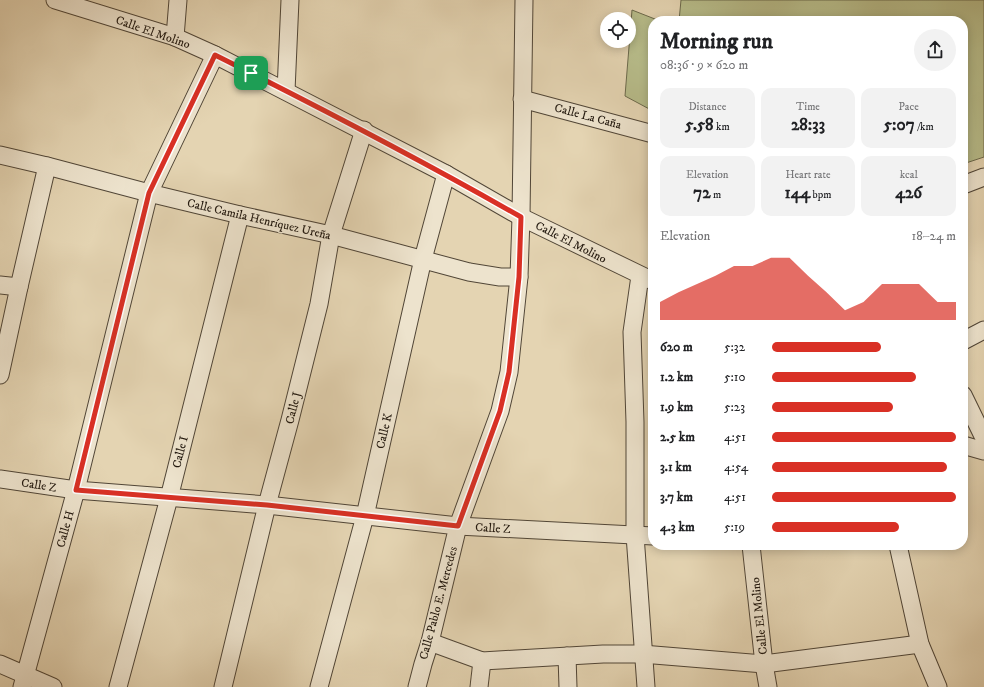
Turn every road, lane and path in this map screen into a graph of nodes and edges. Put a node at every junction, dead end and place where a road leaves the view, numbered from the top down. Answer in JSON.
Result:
{"nodes":[{"id":1,"x":55,"y":0,"type":"edge"},
{"id":2,"x":178,"y":0,"type":"edge"},
{"id":3,"x":290,"y":0,"type":"edge"},
{"id":4,"x":524,"y":0,"type":"edge"},
{"id":5,"x":175,"y":37,"type":"junction"},
{"id":6,"x":215,"y":55,"type":"junction"},
{"id":7,"x":286,"y":91,"type":"junction"},
{"id":8,"x":522,"y":99,"type":"junction"},
{"id":9,"x":364,"y":130,"type":"junction"},
{"id":10,"x":648,"y":133,"type":"edge"},
{"id":11,"x":0,"y":155,"type":"edge"},
{"id":12,"x":48,"y":166,"type":"junction"},
{"id":13,"x":446,"y":174,"type":"junction"},
{"id":14,"x":984,"y":177,"type":"edge"},
{"id":15,"x":968,"y":183,"type":"edge"},
{"id":16,"x":149,"y":193,"type":"junction"},
{"id":17,"x":240,"y":215,"type":"junction"},
{"id":18,"x":521,"y":217,"type":"junction"},
{"id":19,"x":331,"y":235,"type":"junction"},
{"id":20,"x":423,"y":259,"type":"junction"},
{"id":21,"x":519,"y":277,"type":"junction"},
{"id":22,"x":647,"y":279,"type":"edge"},
{"id":23,"x":0,"y":285,"type":"edge"},
{"id":24,"x":18,"y":287,"type":"junction"},
{"id":25,"x":984,"y":330,"type":"edge"},
{"id":26,"x":968,"y":338,"type":"edge"},
{"id":27,"x":0,"y":375,"type":"edge"},
{"id":28,"x":968,"y":405,"type":"edge"},
{"id":29,"x":984,"y":438,"type":"edge"},
{"id":30,"x":968,"y":446,"type":"edge"},
{"id":31,"x":984,"y":451,"type":"edge"},
{"id":32,"x":0,"y":479,"type":"edge"},
{"id":33,"x":76,"y":490,"type":"junction"},
{"id":34,"x":169,"y":498,"type":"junction"},
{"id":35,"x":267,"y":505,"type":"junction"},
{"id":36,"x":365,"y":516,"type":"junction"},
{"id":37,"x":458,"y":526,"type":"junction"},
{"id":38,"x":635,"y":535,"type":"junction"},
{"id":39,"x":648,"y":536,"type":"edge"},
{"id":40,"x":752,"y":550,"type":"edge"},
{"id":41,"x":899,"y":550,"type":"edge"},
{"id":42,"x":430,"y":642,"type":"junction"},
{"id":43,"x":920,"y":644,"type":"junction"},
{"id":44,"x":642,"y":654,"type":"junction"},
{"id":45,"x":567,"y":656,"type":"junction"},
{"id":46,"x":482,"y":661,"type":"junction"},
{"id":47,"x":0,"y":664,"type":"edge"},
{"id":48,"x":764,"y":664,"type":"junction"},
{"id":49,"x":24,"y":681,"type":"edge"},
{"id":50,"x":53,"y":687,"type":"edge"},
{"id":51,"x":118,"y":687,"type":"edge"},
{"id":52,"x":224,"y":687,"type":"edge"},
{"id":53,"x":319,"y":687,"type":"edge"},
{"id":54,"x":417,"y":687,"type":"edge"},
{"id":55,"x":479,"y":687,"type":"edge"},
{"id":56,"x":568,"y":687,"type":"edge"},
{"id":57,"x":646,"y":687,"type":"edge"},
{"id":58,"x":768,"y":687,"type":"edge"},
{"id":59,"x":938,"y":687,"type":"edge"}],
"edges":[{"from":1,"to":5,"type":"street","name":"Calle El Molino"},
{"from":2,"to":5,"type":"street"},
{"from":3,"to":7,"type":"street"},
{"from":4,"to":8,"type":"street","name":"Calle Pablo E. Mercedes"},
{"from":5,"to":6,"type":"street","name":"Calle El Molino"},
{"from":6,"to":7,"type":"street","name":"Calle El Molino"},
{"from":6,"to":16,"type":"street","name":"Calle H"},
{"from":7,"to":9,"type":"street","name":"Calle El Molino"},
{"from":8,"to":10,"type":"street","name":"Calle La Caña"},
{"from":8,"to":18,"type":"street","name":"Calle Pablo E. Mercedes"},
{"from":9,"to":13,"type":"street","name":"Calle El Molino"},
{"from":9,"to":19,"type":"street","name":"Calle J"},
{"from":11,"to":12,"type":"street","name":"Calle Camila Henríquez Ureña"},
{"from":12,"to":16,"type":"street","name":"Calle Camila Henríquez Ureña"},
{"from":12,"to":24,"type":"street"},
{"from":13,"to":18,"type":"street","name":"Calle El Molino"},
{"from":13,"to":20,"type":"street","name":"Calle K"},
{"from":14,"to":15,"type":"street"},
{"from":16,"to":17,"type":"street","name":"Calle Camila Henríquez Ureña"},
{"from":16,"to":33,"type":"street","name":"Calle H"},
{"from":17,"to":19,"type":"street","name":"Calle Camila Henríquez Ureña"},
{"from":17,"to":34,"type":"street","name":"Calle I"},
{"from":18,"to":21,"type":"street","name":"Calle Pablo E. Mercedes"},
{"from":18,"to":22,"type":"street","name":"Calle El Molino"},
{"from":19,"to":20,"type":"street","name":"Calle Camila Henríquez Ureña"},
{"from":19,"to":35,"type":"street","name":"Calle J"},
{"from":20,"to":21,"type":"street","name":"Calle Camila Henríquez Ureña"},
{"from":20,"to":36,"type":"street","name":"Calle K"},
{"from":21,"to":37,"type":"street","name":"Calle Pablo E. Mercedes"},
{"from":22,"to":38,"type":"street"},
{"from":23,"to":24,"type":"street"},
{"from":24,"to":27,"type":"street"},
{"from":25,"to":26,"type":"street"},
{"from":28,"to":29,"type":"street"},
{"from":30,"to":31,"type":"street"},
{"from":32,"to":33,"type":"street","name":"Calle Z"},
{"from":33,"to":34,"type":"street","name":"Calle Z"},
{"from":33,"to":49,"type":"street","name":"Calle H"},
{"from":34,"to":35,"type":"street","name":"Calle Z"},
{"from":34,"to":51,"type":"street","name":"Calle I"},
{"from":35,"to":36,"type":"street","name":"Calle Z"},
{"from":35,"to":52,"type":"street","name":"Calle J"},
{"from":36,"to":37,"type":"street","name":"Calle Z"},
{"from":36,"to":53,"type":"street","name":"Calle K"},
{"from":37,"to":38,"type":"street","name":"Calle Z"},
{"from":37,"to":42,"type":"street","name":"Calle Pablo E. Mercedes"},
{"from":38,"to":39,"type":"street","name":"Calle Z"},
{"from":38,"to":44,"type":"street"},
{"from":40,"to":48,"type":"street","name":"Calle El Molino"},
{"from":41,"to":43,"type":"street"},
{"from":42,"to":46,"type":"street"},
{"from":42,"to":54,"type":"street","name":"Calle Pablo E. Mercedes"},
{"from":43,"to":48,"type":"street"},
{"from":43,"to":59,"type":"street"},
{"from":44,"to":45,"type":"street"},
{"from":44,"to":48,"type":"street"},
{"from":44,"to":57,"type":"street"},
{"from":45,"to":46,"type":"street"},
{"from":45,"to":56,"type":"street"},
{"from":46,"to":55,"type":"street"},
{"from":47,"to":49,"type":"street"},
{"from":48,"to":58,"type":"street","name":"Calle El Molino"},
{"from":49,"to":50,"type":"street"}]}
